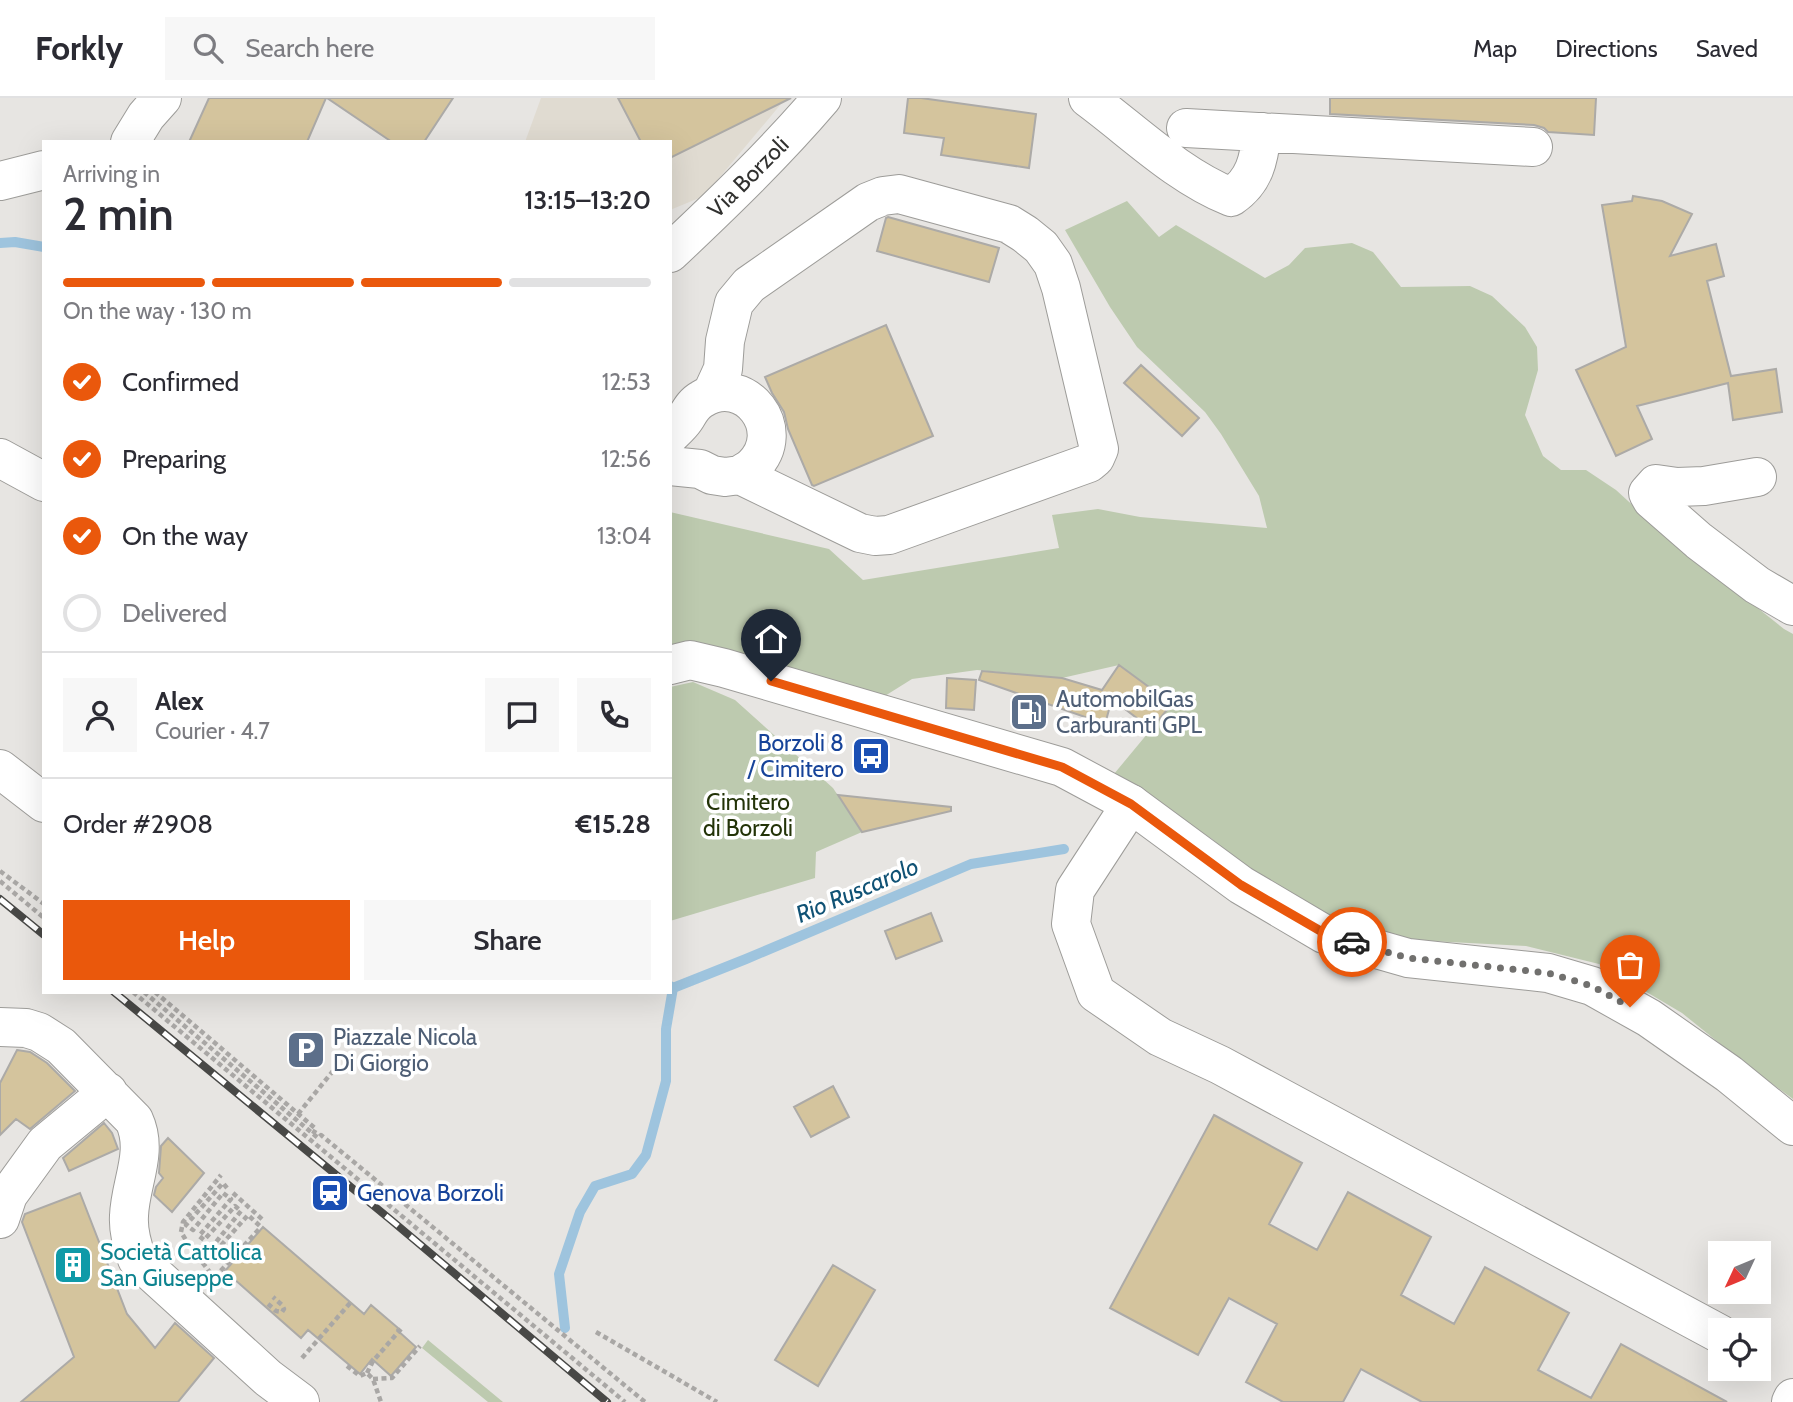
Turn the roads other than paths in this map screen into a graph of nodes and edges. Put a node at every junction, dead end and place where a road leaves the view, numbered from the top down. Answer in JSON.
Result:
{"nodes":[{"id":1,"x":162,"y":98,"type":"edge"},
{"id":2,"x":822,"y":98,"type":"edge"},
{"id":3,"x":1088,"y":98,"type":"edge"},
{"id":4,"x":1186,"y":128,"type":"dead end"},
{"id":5,"x":1262,"y":132,"type":"junction"},
{"id":6,"x":132,"y":140,"type":"edge"},
{"id":7,"x":1534,"y":147,"type":"dead end"},
{"id":8,"x":42,"y":170,"type":"edge"},
{"id":9,"x":0,"y":181,"type":"edge"},
{"id":10,"x":672,"y":251,"type":"edge"},
{"id":11,"x":712,"y":393,"type":"junction"},
{"id":12,"x":677,"y":428,"type":"edge"},
{"id":13,"x":0,"y":458,"type":"edge"},
{"id":14,"x":685,"y":468,"type":"edge"},
{"id":15,"x":740,"y":475,"type":"junction"},
{"id":16,"x":1757,"y":477,"type":"dead end"},
{"id":17,"x":42,"y":481,"type":"edge"},
{"id":18,"x":1793,"y":606,"type":"edge"},
{"id":19,"x":672,"y":664,"type":"edge"},
{"id":20,"x":0,"y":769,"type":"edge"},
{"id":21,"x":42,"y":801,"type":"edge"},
{"id":22,"x":1131,"y":804,"type":"junction"},
{"id":23,"x":0,"y":1027,"type":"edge"},
{"id":24,"x":108,"y":1092,"type":"junction"},
{"id":25,"x":1793,"y":1126,"type":"edge"},
{"id":26,"x":0,"y":1219,"type":"edge"},
{"id":27,"x":1708,"y":1328,"type":"edge"},
{"id":28,"x":300,"y":1402,"type":"edge"}],
"edges":[{"from":1,"to":6,"type":"street"},
{"from":2,"to":10,"type":"street","name":"Via Borzoli"},
{"from":3,"to":5,"type":"street"},
{"from":4,"to":5,"type":"street"},
{"from":5,"to":7,"type":"street"},
{"from":8,"to":9,"type":"street"},
{"from":11,"to":12,"type":"street"},
{"from":11,"to":15,"type":"street"},
{"from":11,"to":15,"type":"street"},
{"from":12,"to":14,"type":"street"},
{"from":13,"to":17,"type":"street"},
{"from":14,"to":15,"type":"street"},
{"from":16,"to":18,"type":"street"},
{"from":19,"to":22,"type":"street"},
{"from":20,"to":21,"type":"street"},
{"from":22,"to":25,"type":"street"},
{"from":22,"to":27,"type":"street"},
{"from":23,"to":24,"type":"street"},
{"from":24,"to":26,"type":"street"},
{"from":24,"to":28,"type":"street"}]}
